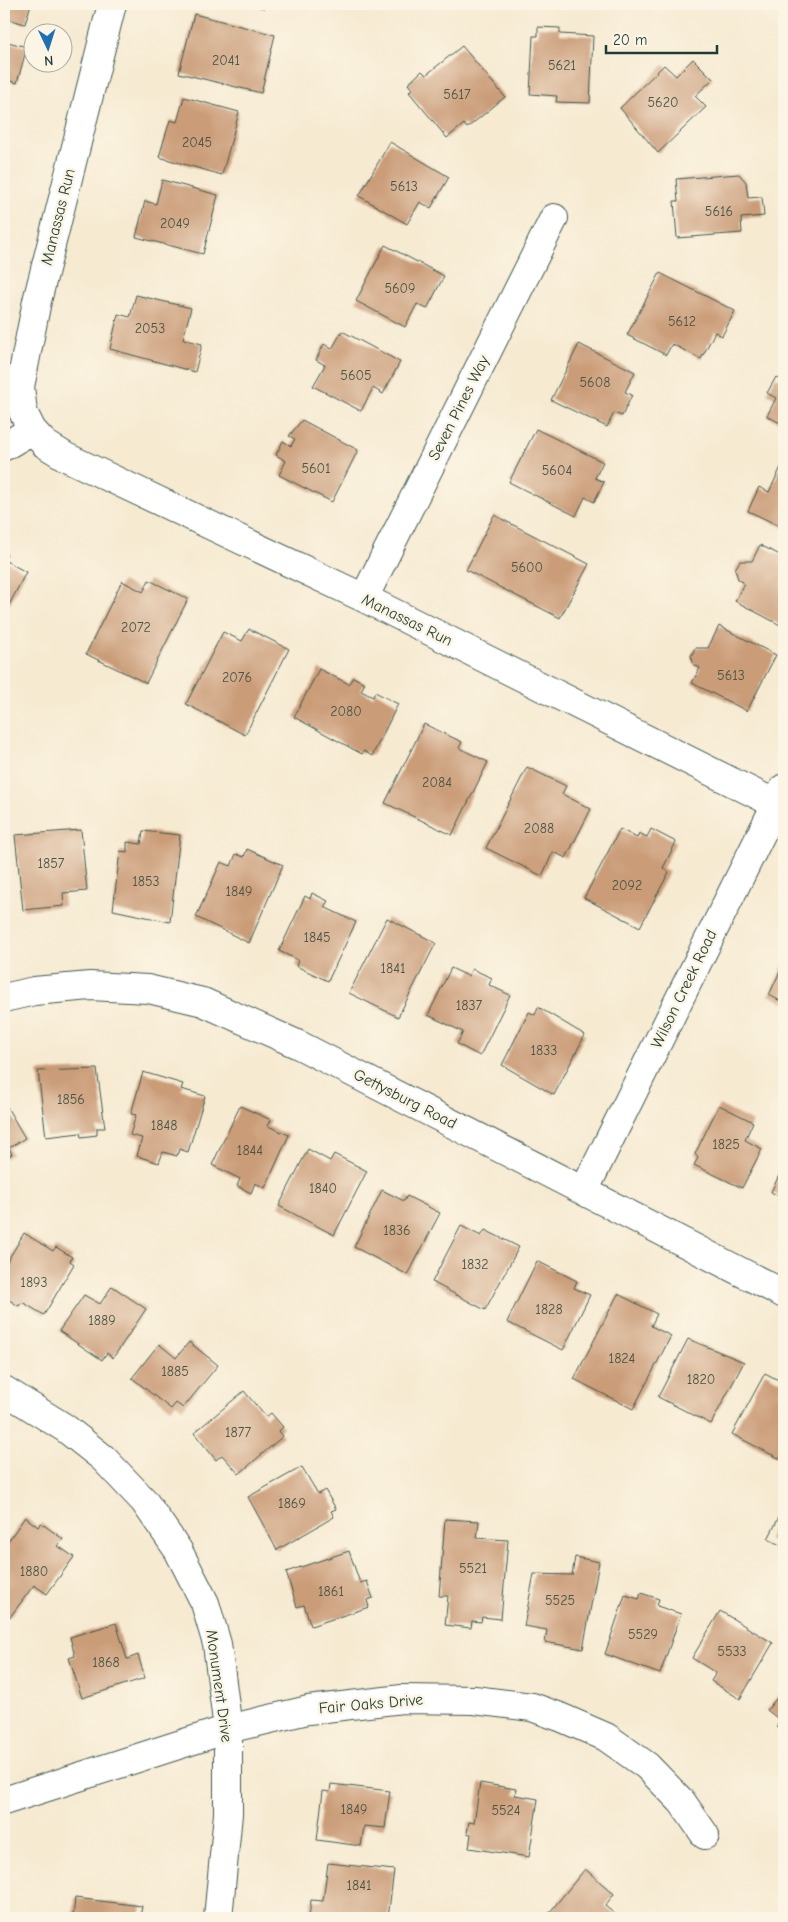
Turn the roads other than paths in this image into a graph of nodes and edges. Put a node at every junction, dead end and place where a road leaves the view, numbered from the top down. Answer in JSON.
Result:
{"nodes":[{"id":1,"x":112,"y":4,"type":"edge"},
{"id":2,"x":554,"y":218,"type":"dead end"},
{"id":3,"x":32,"y":430,"type":"junction"},
{"id":4,"x":5,"y":446,"type":"edge"},
{"id":5,"x":364,"y":598,"type":"junction"},
{"id":6,"x":782,"y":800,"type":"edge"},
{"id":7,"x":4,"y":998,"type":"edge"},
{"id":8,"x":584,"y":1191,"type":"junction"},
{"id":9,"x":784,"y":1294,"type":"edge"},
{"id":10,"x":4,"y":1390,"type":"edge"},
{"id":11,"x":228,"y":1729,"type":"junction"},
{"id":12,"x":4,"y":1801,"type":"edge"},
{"id":13,"x":705,"y":1835,"type":"dead end"},
{"id":14,"x":218,"y":1918,"type":"edge"}],
"edges":[{"from":1,"to":3,"type":"street","name":"Manassas Run"},
{"from":2,"to":5,"type":"street","name":"Seven Pines Way"},
{"from":3,"to":4,"type":"street"},
{"from":3,"to":5,"type":"street","name":"Manassas Run"},
{"from":5,"to":6,"type":"street","name":"Manassas Run"},
{"from":6,"to":8,"type":"street","name":"Wilson Creek Road"},
{"from":7,"to":8,"type":"street","name":"Gettysburg Road"},
{"from":8,"to":9,"type":"street","name":"Gettysburg Road"},
{"from":10,"to":11,"type":"street","name":"Monument Drive"},
{"from":11,"to":12,"type":"street","name":"Fair Oaks Drive"},
{"from":11,"to":13,"type":"street","name":"Fair Oaks Drive"},
{"from":11,"to":14,"type":"street","name":"Monument Drive"}]}
